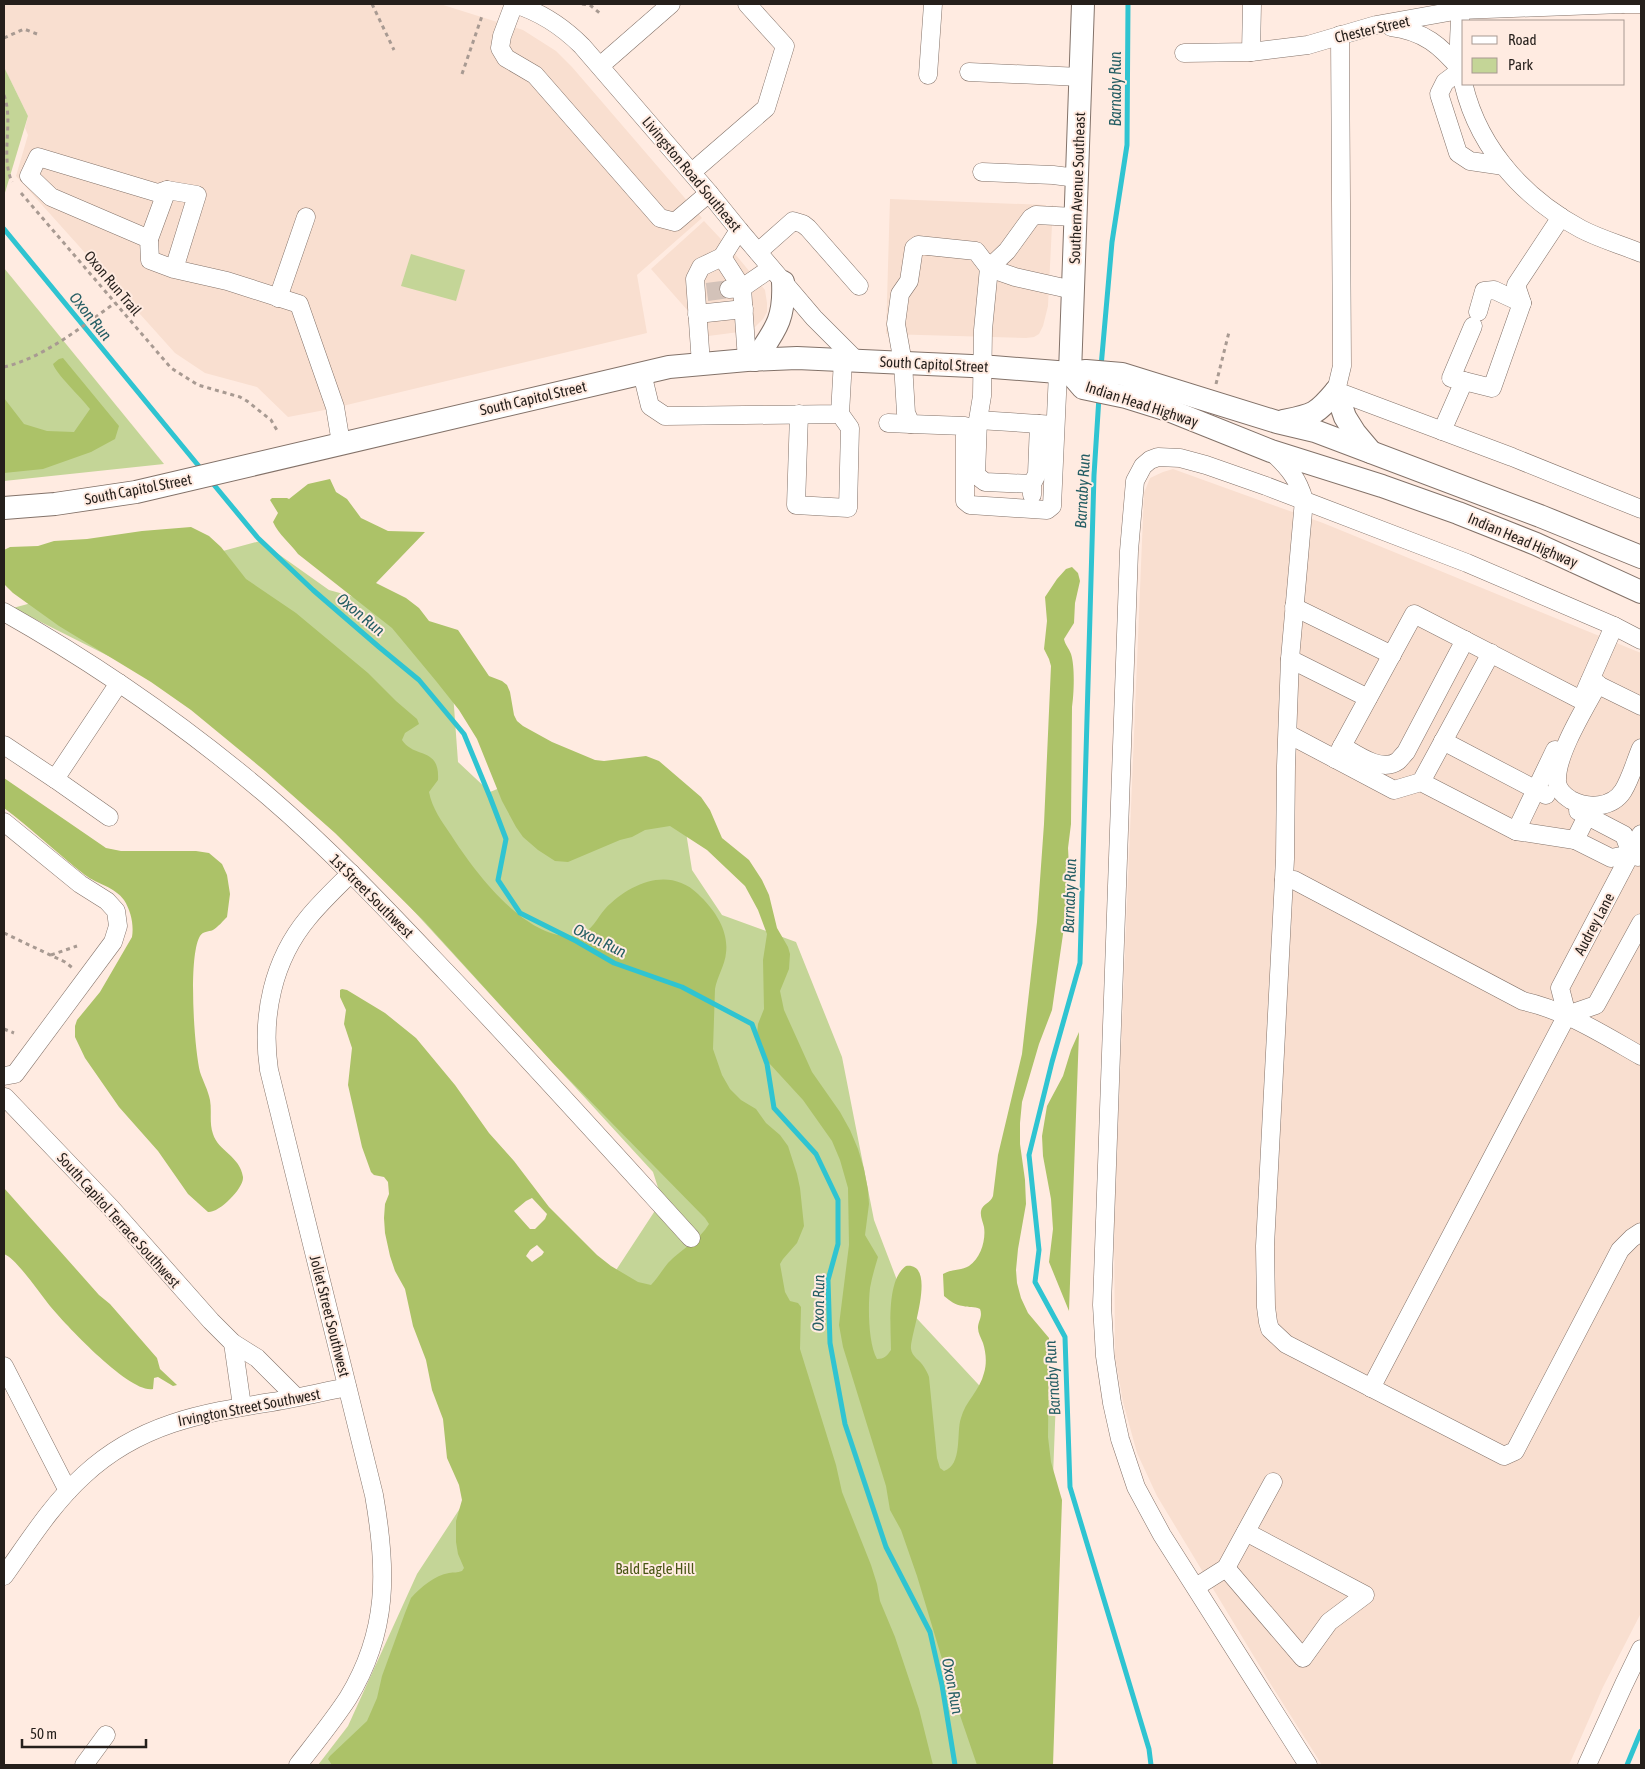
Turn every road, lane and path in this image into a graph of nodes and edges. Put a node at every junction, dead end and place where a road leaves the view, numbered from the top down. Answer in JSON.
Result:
{"nodes":[{"id":1,"x":372,"y":4,"type":"edge"},
{"id":2,"x":514,"y":4,"type":"edge"},
{"id":3,"x":582,"y":4,"type":"edge"},
{"id":4,"x":747,"y":4,"type":"edge"},
{"id":5,"x":933,"y":4,"type":"edge"},
{"id":6,"x":1084,"y":4,"type":"edge"},
{"id":7,"x":1252,"y":4,"type":"edge"},
{"id":8,"x":1623,"y":4,"type":"edge"},
{"id":9,"x":1641,"y":4,"type":"edge"},
{"id":10,"x":1460,"y":7,"type":"edge"},
{"id":11,"x":665,"y":9,"type":"edge"},
{"id":12,"x":602,"y":15,"type":"dead end"},
{"id":13,"x":482,"y":16,"type":"dead end"},
{"id":14,"x":1376,"y":25,"type":"junction"},
{"id":15,"x":37,"y":34,"type":"dead end"},
{"id":16,"x":1340,"y":35,"type":"junction"},
{"id":17,"x":4,"y":38,"type":"edge"},
{"id":18,"x":394,"y":50,"type":"dead end"},
{"id":19,"x":1251,"y":52,"type":"junction"},
{"id":20,"x":1184,"y":53,"type":"dead end"},
{"id":21,"x":600,"y":66,"type":"junction"},
{"id":22,"x":1461,"y":70,"type":"junction"},
{"id":23,"x":969,"y":72,"type":"dead end"},
{"id":24,"x":462,"y":74,"type":"dead end"},
{"id":25,"x":928,"y":75,"type":"dead end"},
{"id":26,"x":1462,"y":75,"type":"edge"},
{"id":27,"x":1081,"y":77,"type":"junction"},
{"id":28,"x":1464,"y":85,"type":"edge"},
{"id":29,"x":4,"y":95,"type":"edge"},
{"id":30,"x":1504,"y":166,"type":"junction"},
{"id":31,"x":692,"y":172,"type":"junction"},
{"id":32,"x":982,"y":172,"type":"dead end"},
{"id":33,"x":1077,"y":178,"type":"junction"},
{"id":34,"x":167,"y":190,"type":"junction"},
{"id":35,"x":710,"y":192,"type":"junction"},
{"id":36,"x":306,"y":217,"type":"dead end"},
{"id":37,"x":1076,"y":217,"type":"junction"},
{"id":38,"x":1560,"y":217,"type":"junction"},
{"id":39,"x":739,"y":230,"type":"junction"},
{"id":40,"x":149,"y":239,"type":"junction"},
{"id":41,"x":758,"y":252,"type":"junction"},
{"id":42,"x":1641,"y":253,"type":"edge"},
{"id":43,"x":722,"y":257,"type":"junction"},
{"id":44,"x":989,"y":268,"type":"junction"},
{"id":45,"x":174,"y":269,"type":"junction"},
{"id":46,"x":777,"y":275,"type":"junction"},
{"id":47,"x":859,"y":286,"type":"dead end"},
{"id":48,"x":736,"y":288,"type":"junction"},
{"id":49,"x":1073,"y":290,"type":"junction"},
{"id":50,"x":278,"y":298,"type":"junction"},
{"id":51,"x":115,"y":303,"type":"junction"},
{"id":52,"x":1522,"y":303,"type":"junction"},
{"id":53,"x":744,"y":309,"type":"junction"},
{"id":54,"x":698,"y":314,"type":"junction"},
{"id":55,"x":1229,"y":332,"type":"dead end"},
{"id":56,"x":751,"y":360,"type":"junction"},
{"id":57,"x":850,"y":360,"type":"junction"},
{"id":58,"x":904,"y":363,"type":"junction"},
{"id":59,"x":701,"y":364,"type":"junction"},
{"id":60,"x":982,"y":367,"type":"junction"},
{"id":61,"x":4,"y":368,"type":"edge"},
{"id":62,"x":642,"y":373,"type":"junction"},
{"id":63,"x":1074,"y":376,"type":"junction"},
{"id":64,"x":1457,"y":380,"type":"junction"},
{"id":65,"x":1214,"y":389,"type":"dead end"},
{"id":66,"x":1336,"y":391,"type":"junction"},
{"id":67,"x":799,"y":414,"type":"junction"},
{"id":68,"x":840,"y":414,"type":"junction"},
{"id":69,"x":978,"y":420,"type":"junction"},
{"id":70,"x":1277,"y":422,"type":"junction"},
{"id":71,"x":888,"y":424,"type":"dead end"},
{"id":72,"x":911,"y":424,"type":"junction"},
{"id":73,"x":1047,"y":425,"type":"junction"},
{"id":74,"x":1442,"y":431,"type":"junction"},
{"id":75,"x":278,"y":432,"type":"dead end"},
{"id":76,"x":342,"y":444,"type":"junction"},
{"id":77,"x":1271,"y":452,"type":"junction"},
{"id":78,"x":1371,"y":452,"type":"junction"},
{"id":79,"x":1032,"y":484,"type":"junction"},
{"id":80,"x":1304,"y":500,"type":"junction"},
{"id":81,"x":4,"y":508,"type":"edge"},
{"id":82,"x":1032,"y":509,"type":"junction"},
{"id":83,"x":1641,"y":509,"type":"edge"},
{"id":84,"x":1641,"y":558,"type":"edge"},
{"id":85,"x":1641,"y":592,"type":"edge"},
{"id":86,"x":1294,"y":607,"type":"junction"},
{"id":87,"x":4,"y":612,"type":"edge"},
{"id":88,"x":1614,"y":626,"type":"junction"},
{"id":89,"x":1465,"y":640,"type":"junction"},
{"id":90,"x":1641,"y":640,"type":"edge"},
{"id":91,"x":1491,"y":653,"type":"junction"},
{"id":92,"x":1392,"y":654,"type":"junction"},
{"id":93,"x":1290,"y":659,"type":"junction"},
{"id":94,"x":1594,"y":682,"type":"junction"},
{"id":95,"x":119,"y":683,"type":"junction"},
{"id":96,"x":1368,"y":698,"type":"junction"},
{"id":97,"x":1581,"y":700,"type":"junction"},
{"id":98,"x":1641,"y":706,"type":"edge"},
{"id":99,"x":1288,"y":734,"type":"junction"},
{"id":100,"x":1443,"y":741,"type":"junction"},
{"id":101,"x":4,"y":745,"type":"edge"},
{"id":102,"x":1641,"y":748,"type":"edge"},
{"id":103,"x":1339,"y":753,"type":"junction"},
{"id":104,"x":55,"y":779,"type":"junction"},
{"id":105,"x":1421,"y":782,"type":"junction"},
{"id":106,"x":1536,"y":789,"type":"junction"},
{"id":107,"x":1587,"y":816,"type":"junction"},
{"id":108,"x":109,"y":817,"type":"dead end"},
{"id":109,"x":4,"y":822,"type":"edge"},
{"id":110,"x":1516,"y":831,"type":"junction"},
{"id":111,"x":1641,"y":834,"type":"edge"},
{"id":112,"x":1575,"y":840,"type":"junction"},
{"id":113,"x":1636,"y":856,"type":"edge"},
{"id":114,"x":351,"y":873,"type":"junction"},
{"id":115,"x":1284,"y":880,"type":"junction"},
{"id":116,"x":1641,"y":923,"type":"edge"},
{"id":117,"x":4,"y":932,"type":"edge"},
{"id":118,"x":77,"y":946,"type":"dead end"},
{"id":119,"x":1635,"y":947,"type":"edge"},
{"id":120,"x":51,"y":955,"type":"junction"},
{"id":121,"x":86,"y":978,"type":"junction"},
{"id":122,"x":1567,"y":1016,"type":"junction"},
{"id":123,"x":4,"y":1029,"type":"edge"},
{"id":124,"x":14,"y":1034,"type":"dead end"},
{"id":125,"x":1641,"y":1056,"type":"edge"},
{"id":126,"x":4,"y":1076,"type":"edge"},
{"id":127,"x":4,"y":1097,"type":"edge"},
{"id":128,"x":1641,"y":1232,"type":"edge"},
{"id":129,"x":691,"y":1238,"type":"dead end"},
{"id":130,"x":233,"y":1344,"type":"junction"},
{"id":131,"x":4,"y":1366,"type":"edge"},
{"id":132,"x":347,"y":1387,"type":"junction"},
{"id":133,"x":1371,"y":1388,"type":"junction"},
{"id":134,"x":296,"y":1398,"type":"junction"},
{"id":135,"x":242,"y":1406,"type":"junction"},
{"id":136,"x":1273,"y":1482,"type":"dead end"},
{"id":137,"x":68,"y":1490,"type":"junction"},
{"id":138,"x":1246,"y":1532,"type":"junction"},
{"id":139,"x":1226,"y":1568,"type":"junction"},
{"id":140,"x":4,"y":1576,"type":"edge"},
{"id":141,"x":1196,"y":1587,"type":"junction"},
{"id":142,"x":1641,"y":1649,"type":"edge"},
{"id":143,"x":106,"y":1735,"type":"dead end"},
{"id":144,"x":84,"y":1765,"type":"edge"},
{"id":145,"x":298,"y":1765,"type":"edge"},
{"id":146,"x":1308,"y":1765,"type":"edge"},
{"id":147,"x":1587,"y":1765,"type":"edge"}],
"edges":[{"from":1,"to":18,"type":"path"},
{"from":2,"to":21,"type":"street","name":"Livingston Road Southeast"},
{"from":2,"to":35,"type":"street"},
{"from":3,"to":12,"type":"path"},
{"from":4,"to":31,"type":"street"},
{"from":5,"to":25,"type":"street"},
{"from":6,"to":27,"type":"main road","name":"Southern Avenue Southeast"},
{"from":7,"to":19,"type":"street"},
{"from":8,"to":9,"type":"street","name":"Chester Street"},
{"from":8,"to":10,"type":"street","name":"Chester Street"},
{"from":10,"to":14,"type":"street","name":"Chester Street"},
{"from":10,"to":22,"type":"street"},
{"from":11,"to":21,"type":"street"},
{"from":13,"to":24,"type":"path"},
{"from":14,"to":16,"type":"street","name":"Chester Street"},
{"from":14,"to":22,"type":"street"},
{"from":15,"to":17,"type":"path"},
{"from":16,"to":19,"type":"street","name":"Chester Street"},
{"from":16,"to":66,"type":"street"},
{"from":19,"to":20,"type":"street","name":"Chester Street"},
{"from":21,"to":31,"type":"street","name":"Livingston Road Southeast"},
{"from":22,"to":26,"type":"street"},
{"from":22,"to":30,"type":"street"},
{"from":23,"to":27,"type":"street"},
{"from":27,"to":33,"type":"main road","name":"Southern Avenue Southeast"},
{"from":28,"to":30,"type":"street"},
{"from":29,"to":51,"type":"path","name":"Oxon Run Trail"},
{"from":30,"to":38,"type":"street"},
{"from":31,"to":35,"type":"street","name":"Livingston Road Southeast"},
{"from":32,"to":33,"type":"street"},
{"from":33,"to":37,"type":"main road","name":"Southern Avenue Southeast"},
{"from":34,"to":40,"type":"street"},
{"from":34,"to":40,"type":"street"},
{"from":34,"to":45,"type":"street"},
{"from":35,"to":39,"type":"street","name":"Livingston Road Southeast"},
{"from":36,"to":50,"type":"street"},
{"from":37,"to":44,"type":"street"},
{"from":37,"to":49,"type":"main road","name":"Southern Avenue Southeast"},
{"from":38,"to":42,"type":"street"},
{"from":38,"to":52,"type":"street"},
{"from":39,"to":41,"type":"street","name":"Livingston Road Southeast"},
{"from":39,"to":43,"type":"street"},
{"from":40,"to":45,"type":"street"},
{"from":41,"to":46,"type":"street","name":"Livingston Road Southeast"},
{"from":41,"to":47,"type":"street"},
{"from":43,"to":48,"type":"street"},
{"from":43,"to":54,"type":"street"},
{"from":44,"to":49,"type":"street"},
{"from":44,"to":58,"type":"street"},
{"from":44,"to":60,"type":"street"},
{"from":45,"to":50,"type":"street"},
{"from":46,"to":48,"type":"street"},
{"from":46,"to":56,"type":"main road"},
{"from":46,"to":57,"type":"street","name":"Livingston Road Southeast"},
{"from":48,"to":53,"type":"street"},
{"from":49,"to":63,"type":"main road","name":"Southern Avenue Southeast"},
{"from":50,"to":76,"type":"street"},
{"from":51,"to":61,"type":"path"},
{"from":51,"to":75,"type":"path","name":"Oxon Run Trail"},
{"from":52,"to":64,"type":"street"},
{"from":52,"to":64,"type":"street"},
{"from":53,"to":54,"type":"street"},
{"from":53,"to":56,"type":"street"},
{"from":54,"to":59,"type":"street"},
{"from":55,"to":65,"type":"path"},
{"from":56,"to":57,"type":"main road","name":"South Capitol Street"},
{"from":56,"to":59,"type":"main road","name":"South Capitol Street"},
{"from":57,"to":58,"type":"main road","name":"South Capitol Street"},
{"from":57,"to":68,"type":"street"},
{"from":58,"to":60,"type":"main road","name":"South Capitol Street"},
{"from":58,"to":72,"type":"street"},
{"from":59,"to":62,"type":"main road","name":"South Capitol Street"},
{"from":60,"to":63,"type":"main road","name":"South Capitol Street"},
{"from":60,"to":69,"type":"street"},
{"from":62,"to":67,"type":"street"},
{"from":62,"to":76,"type":"main road","name":"South Capitol Street"},
{"from":63,"to":70,"type":"main road","name":"Indian Head Highway"},
{"from":63,"to":73,"type":"street"},
{"from":63,"to":77,"type":"main road","name":"Indian Head Highway"},
{"from":64,"to":74,"type":"street"},
{"from":66,"to":70,"type":"main road"},
{"from":66,"to":74,"type":"street"},
{"from":66,"to":78,"type":"main road"},
{"from":67,"to":68,"type":"street"},
{"from":67,"to":68,"type":"street"},
{"from":69,"to":73,"type":"street"},
{"from":69,"to":79,"type":"street"},
{"from":70,"to":78,"type":"main road","name":"Indian Head Highway"},
{"from":71,"to":72,"type":"street"},
{"from":72,"to":82,"type":"street"},
{"from":73,"to":79,"type":"street"},
{"from":73,"to":82,"type":"street"},
{"from":74,"to":83,"type":"street"},
{"from":76,"to":81,"type":"main road","name":"South Capitol Street"},
{"from":77,"to":80,"type":"street"},
{"from":77,"to":85,"type":"main road","name":"Indian Head Highway"},
{"from":78,"to":84,"type":"main road","name":"Indian Head Highway"},
{"from":79,"to":82,"type":"street"},
{"from":80,"to":86,"type":"street"},
{"from":80,"to":88,"type":"street"},
{"from":80,"to":141,"type":"street"},
{"from":86,"to":92,"type":"street"},
{"from":86,"to":93,"type":"street"},
{"from":87,"to":95,"type":"street","name":"1st Street Southwest"},
{"from":88,"to":90,"type":"street"},
{"from":88,"to":94,"type":"street"},
{"from":89,"to":91,"type":"street"},
{"from":89,"to":92,"type":"street"},
{"from":89,"to":103,"type":"street"},
{"from":91,"to":97,"type":"street"},
{"from":91,"to":100,"type":"street"},
{"from":92,"to":96,"type":"street"},
{"from":93,"to":96,"type":"street"},
{"from":93,"to":99,"type":"street"},
{"from":94,"to":97,"type":"street"},
{"from":94,"to":98,"type":"street"},
{"from":94,"to":102,"type":"street"},
{"from":95,"to":104,"type":"street"},
{"from":95,"to":114,"type":"street","name":"1st Street Southwest"},
{"from":96,"to":103,"type":"street"},
{"from":97,"to":106,"type":"street"},
{"from":99,"to":103,"type":"street"},
{"from":99,"to":115,"type":"street"},
{"from":100,"to":105,"type":"street"},
{"from":100,"to":106,"type":"street"},
{"from":101,"to":104,"type":"street"},
{"from":103,"to":105,"type":"street"},
{"from":104,"to":108,"type":"street"},
{"from":105,"to":110,"type":"street"},
{"from":106,"to":107,"type":"street"},
{"from":106,"to":110,"type":"street"},
{"from":107,"to":112,"type":"street"},
{"from":107,"to":113,"type":"street"},
{"from":109,"to":121,"type":"street"},
{"from":110,"to":112,"type":"street"},
{"from":111,"to":113,"type":"street","name":"Audrey Lane"},
{"from":112,"to":113,"type":"street"},
{"from":113,"to":122,"type":"street","name":"Audrey Lane"},
{"from":114,"to":129,"type":"street","name":"1st Street Southwest"},
{"from":114,"to":132,"type":"street","name":"Joliet Street Southwest"},
{"from":115,"to":122,"type":"street"},
{"from":115,"to":133,"type":"street"},
{"from":116,"to":119,"type":"street"},
{"from":117,"to":120,"type":"path"},
{"from":118,"to":120,"type":"path"},
{"from":119,"to":122,"type":"street"},
{"from":120,"to":121,"type":"path"},
{"from":121,"to":126,"type":"street"},
{"from":122,"to":125,"type":"street"},
{"from":122,"to":133,"type":"street"},
{"from":123,"to":124,"type":"path"},
{"from":127,"to":130,"type":"street","name":"South Capitol Terrace Southwest"},
{"from":128,"to":133,"type":"street"},
{"from":130,"to":134,"type":"street","name":"South Capitol Terrace Southwest"},
{"from":130,"to":135,"type":"street"},
{"from":131,"to":137,"type":"street"},
{"from":132,"to":134,"type":"street","name":"Irvington Street Southwest"},
{"from":132,"to":145,"type":"street","name":"Joliet Street Southwest"},
{"from":134,"to":135,"type":"street","name":"Irvington Street Southwest"},
{"from":135,"to":137,"type":"street","name":"Irvington Street Southwest"},
{"from":136,"to":138,"type":"street"},
{"from":137,"to":140,"type":"street","name":"Irvington Street Southwest"},
{"from":138,"to":139,"type":"street"},
{"from":138,"to":139,"type":"street"},
{"from":139,"to":141,"type":"street"},
{"from":141,"to":146,"type":"street"},
{"from":142,"to":147,"type":"street"},
{"from":143,"to":144,"type":"street"}]}
